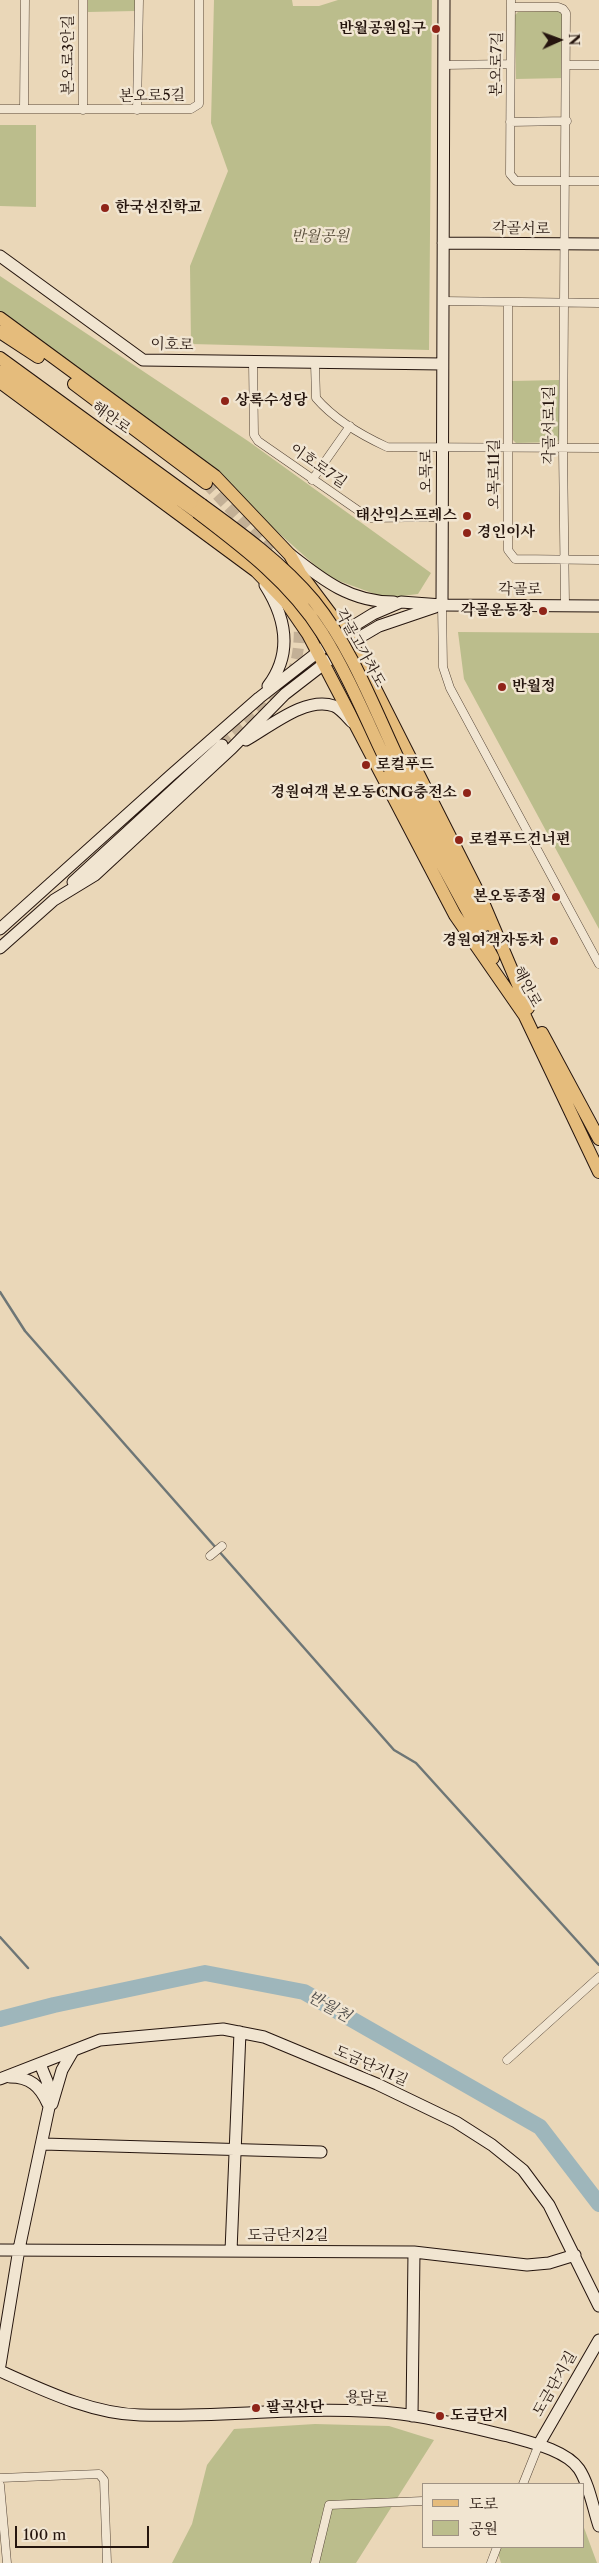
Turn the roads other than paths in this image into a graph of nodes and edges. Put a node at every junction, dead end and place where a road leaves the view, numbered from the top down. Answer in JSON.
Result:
{"nodes":[{"id":1,"x":24,"y":0,"type":"edge"},
{"id":2,"x":83,"y":0,"type":"edge"},
{"id":3,"x":139,"y":0,"type":"edge"},
{"id":4,"x":199,"y":0,"type":"edge"},
{"id":5,"x":444,"y":0,"type":"edge"},
{"id":6,"x":511,"y":3,"type":"edge"},
{"id":7,"x":510,"y":64,"type":"junction"},
{"id":8,"x":443,"y":65,"type":"junction"},
{"id":9,"x":567,"y":65,"type":"junction"},
{"id":10,"x":599,"y":65,"type":"edge"},
{"id":11,"x":0,"y":109,"type":"edge"},
{"id":12,"x":24,"y":109,"type":"junction"},
{"id":13,"x":83,"y":110,"type":"junction"},
{"id":14,"x":137,"y":110,"type":"junction"},
{"id":15,"x":567,"y":121,"type":"junction"},
{"id":16,"x":510,"y":122,"type":"junction"},
{"id":17,"x":565,"y":181,"type":"junction"},
{"id":18,"x":599,"y":181,"type":"edge"},
{"id":19,"x":443,"y":243,"type":"junction"},
{"id":20,"x":564,"y":244,"type":"junction"},
{"id":21,"x":599,"y":244,"type":"edge"},
{"id":22,"x":0,"y":256,"type":"edge"},
{"id":23,"x":442,"y":301,"type":"junction"},
{"id":24,"x":508,"y":302,"type":"junction"},
{"id":25,"x":564,"y":303,"type":"junction"},
{"id":26,"x":599,"y":303,"type":"edge"},
{"id":27,"x":0,"y":318,"type":"edge"},
{"id":28,"x":0,"y":332,"type":"edge"},
{"id":29,"x":0,"y":358,"type":"edge"},
{"id":30,"x":253,"y":362,"type":"junction"},
{"id":31,"x":316,"y":363,"type":"junction"},
{"id":32,"x":442,"y":364,"type":"junction"},
{"id":33,"x":0,"y":372,"type":"edge"},
{"id":34,"x":0,"y":382,"type":"edge"},
{"id":35,"x":350,"y":426,"type":"junction"},
{"id":36,"x":442,"y":447,"type":"junction"},
{"id":37,"x":509,"y":448,"type":"junction"},
{"id":38,"x":563,"y":448,"type":"junction"},
{"id":39,"x":599,"y":448,"type":"edge"},
{"id":40,"x":312,"y":480,"type":"junction"},
{"id":41,"x":206,"y":483,"type":"tunnel mouth"},
{"id":42,"x":200,"y":508,"type":"junction"},
{"id":43,"x":442,"y":518,"type":"junction"},
{"id":44,"x":290,"y":555,"type":"junction"},
{"id":45,"x":565,"y":560,"type":"junction"},
{"id":46,"x":599,"y":560,"type":"edge"},
{"id":47,"x":256,"y":571,"type":"junction"},
{"id":48,"x":401,"y":602,"type":"junction"},
{"id":49,"x":442,"y":605,"type":"junction"},
{"id":50,"x":565,"y":605,"type":"junction"},
{"id":51,"x":599,"y":606,"type":"edge"},
{"id":52,"x":347,"y":635,"type":"junction"},
{"id":53,"x":318,"y":652,"type":"junction"},
{"id":54,"x":324,"y":664,"type":"junction"},
{"id":55,"x":366,"y":671,"type":"junction"},
{"id":56,"x":335,"y":686,"type":"junction"},
{"id":57,"x":259,"y":698,"type":"junction"},
{"id":58,"x":356,"y":726,"type":"junction"},
{"id":59,"x":227,"y":746,"type":"junction"},
{"id":60,"x":395,"y":767,"type":"joint"},
{"id":61,"x":0,"y":929,"type":"edge"},
{"id":62,"x":0,"y":948,"type":"edge"},
{"id":63,"x":599,"y":964,"type":"edge"},
{"id":64,"x":527,"y":1012,"type":"junction"},
{"id":65,"x":599,"y":1139,"type":"edge"},
{"id":66,"x":599,"y":1172,"type":"edge"},
{"id":67,"x":222,"y":1546,"type":"dead end"},
{"id":68,"x":210,"y":1556,"type":"dead end"},
{"id":69,"x":599,"y":1978,"type":"edge"},
{"id":70,"x":240,"y":2032,"type":"junction"},
{"id":71,"x":74,"y":2051,"type":"junction"},
{"id":72,"x":507,"y":2060,"type":"dead end"},
{"id":73,"x":40,"y":2064,"type":"junction"},
{"id":74,"x":3,"y":2078,"type":"edge"},
{"id":75,"x":48,"y":2112,"type":"junction"},
{"id":76,"x":43,"y":2144,"type":"junction"},
{"id":77,"x":234,"y":2149,"type":"junction"},
{"id":78,"x":321,"y":2152,"type":"dead end"},
{"id":79,"x":19,"y":2249,"type":"junction"},
{"id":80,"x":0,"y":2250,"type":"edge"},
{"id":81,"x":231,"y":2251,"type":"junction"},
{"id":82,"x":414,"y":2252,"type":"junction"},
{"id":83,"x":574,"y":2255,"type":"junction"},
{"id":84,"x":599,"y":2306,"type":"edge"},
{"id":85,"x":599,"y":2340,"type":"edge"},
{"id":86,"x":0,"y":2365,"type":"edge"},
{"id":87,"x":0,"y":2371,"type":"edge"},
{"id":88,"x":412,"y":2416,"type":"junction"},
{"id":89,"x":539,"y":2444,"type":"junction"},
{"id":90,"x":0,"y":2478,"type":"edge"},
{"id":91,"x":522,"y":2483,"type":"edge"},
{"id":92,"x":584,"y":2483,"type":"edge"},
{"id":93,"x":584,"y":2483,"type":"edge"},
{"id":94,"x":0,"y":2485,"type":"edge"},
{"id":95,"x":422,"y":2501,"type":"edge"},
{"id":96,"x":599,"y":2526,"type":"edge"},
{"id":97,"x":497,"y":2548,"type":"edge"},
{"id":98,"x":7,"y":2563,"type":"edge"},
{"id":99,"x":107,"y":2563,"type":"edge"},
{"id":100,"x":315,"y":2563,"type":"edge"},
{"id":101,"x":491,"y":2563,"type":"edge"}],
"edges":[{"from":1,"to":12,"type":"street"},
{"from":2,"to":13,"type":"street","name":"본오로3안길"},
{"from":3,"to":14,"type":"street"},
{"from":4,"to":14,"type":"street","name":"본오로5길"},
{"from":5,"to":8,"type":"main road","name":"오목로"},
{"from":6,"to":7,"type":"street","name":"본오로7길"},
{"from":6,"to":9,"type":"street","name":"본오로7길"},
{"from":7,"to":8,"type":"street"},
{"from":7,"to":16,"type":"street","name":"본오로7길"},
{"from":8,"to":19,"type":"main road","name":"오목로"},
{"from":9,"to":10,"type":"street"},
{"from":9,"to":15,"type":"street","name":"본오로7길"},
{"from":11,"to":12,"type":"street","name":"본오로5길"},
{"from":12,"to":13,"type":"street","name":"본오로5길"},
{"from":13,"to":14,"type":"street","name":"본오로5길"},
{"from":15,"to":16,"type":"street"},
{"from":15,"to":17,"type":"street","name":"본오로7길"},
{"from":16,"to":17,"type":"street","name":"본오로7길"},
{"from":17,"to":18,"type":"street","name":"본오로7길"},
{"from":17,"to":20,"type":"street","name":"각골서로1길"},
{"from":19,"to":20,"type":"main road","name":"각골서로"},
{"from":19,"to":23,"type":"main road","name":"오목로"},
{"from":20,"to":21,"type":"main road","name":"각골서로"},
{"from":20,"to":25,"type":"street","name":"각골서로1길"},
{"from":22,"to":30,"type":"main road","name":"이호로"},
{"from":23,"to":24,"type":"street"},
{"from":23,"to":32,"type":"main road","name":"오목로"},
{"from":24,"to":25,"type":"street"},
{"from":24,"to":37,"type":"street","name":"오목로11길"},
{"from":25,"to":26,"type":"street"},
{"from":25,"to":38,"type":"street","name":"각골서로1길"},
{"from":27,"to":44,"type":"main road"},
{"from":28,"to":41,"type":"main road"},
{"from":29,"to":42,"type":"main road","name":"해안로"},
{"from":30,"to":31,"type":"main road","name":"이호로"},
{"from":30,"to":40,"type":"street","name":"이호로7길"},
{"from":31,"to":32,"type":"main road","name":"이호로"},
{"from":31,"to":35,"type":"street"},
{"from":32,"to":36,"type":"main road","name":"오목로"},
{"from":33,"to":42,"type":"main road","name":"해안로"},
{"from":34,"to":47,"type":"main road"},
{"from":35,"to":36,"type":"street"},
{"from":35,"to":40,"type":"street"},
{"from":36,"to":37,"type":"street"},
{"from":36,"to":43,"type":"main road","name":"오목로"},
{"from":37,"to":38,"type":"street"},
{"from":37,"to":45,"type":"street","name":"오목로11길"},
{"from":38,"to":39,"type":"street"},
{"from":38,"to":45,"type":"street","name":"각골서로1길"},
{"from":40,"to":43,"type":"street","name":"이호로7길"},
{"from":42,"to":60,"type":"main road","name":"각골고가차도","bridge":true},
{"from":43,"to":49,"type":"main road","name":"오목로"},
{"from":44,"to":48,"type":"main road"},
{"from":44,"to":52,"type":"main road"},
{"from":45,"to":46,"type":"street","name":"오목로11길"},
{"from":45,"to":50,"type":"street","name":"각골서로1길"},
{"from":47,"to":53,"type":"main road"},
{"from":47,"to":57,"type":"main road"},
{"from":48,"to":49,"type":"main road","name":"각골로"},
{"from":48,"to":52,"type":"main road","name":"각골로"},
{"from":49,"to":50,"type":"main road","name":"각골로"},
{"from":49,"to":52,"type":"main road","name":"각골로"},
{"from":49,"to":63,"type":"street","name":"오목로"},
{"from":50,"to":51,"type":"main road","name":"각골로"},
{"from":52,"to":53,"type":"main road"},
{"from":52,"to":54,"type":"main road"},
{"from":52,"to":55,"type":"main road"},
{"from":53,"to":54,"type":"main road"},
{"from":53,"to":57,"type":"main road"},
{"from":54,"to":56,"type":"main road"},
{"from":54,"to":59,"type":"main road"},
{"from":55,"to":56,"type":"main road"},
{"from":55,"to":64,"type":"main road"},
{"from":56,"to":58,"type":"main road"},
{"from":57,"to":61,"type":"main road"},
{"from":58,"to":59,"type":"main road"},
{"from":58,"to":64,"type":"main road"},
{"from":59,"to":62,"type":"main road"},
{"from":60,"to":64,"type":"main road","name":"해안로"},
{"from":64,"to":65,"type":"main road","name":"해안로"},
{"from":64,"to":66,"type":"main road","name":"해안로"},
{"from":67,"to":68,"type":"street"},
{"from":69,"to":72,"type":"street"},
{"from":70,"to":71,"type":"main road","name":"도금단지1길"},
{"from":70,"to":77,"type":"main road"},
{"from":70,"to":83,"type":"main road","name":"도금단지1길"},
{"from":71,"to":73,"type":"main road","name":"도금단지1길"},
{"from":71,"to":75,"type":"main road"},
{"from":73,"to":74,"type":"main road","name":"도금단지1길"},
{"from":73,"to":75,"type":"main road"},
{"from":74,"to":75,"type":"main road"},
{"from":75,"to":76,"type":"main road"},
{"from":76,"to":77,"type":"main road"},
{"from":76,"to":79,"type":"main road"},
{"from":77,"to":78,"type":"main road"},
{"from":77,"to":81,"type":"main road"},
{"from":79,"to":80,"type":"main road","name":"도금단지2길"},
{"from":79,"to":81,"type":"main road","name":"도금단지2길"},
{"from":79,"to":86,"type":"main road"},
{"from":81,"to":82,"type":"main road","name":"도금단지2길"},
{"from":82,"to":83,"type":"main road","name":"도금단지2길"},
{"from":82,"to":88,"type":"main road"},
{"from":83,"to":84,"type":"main road","name":"도금단지1길"},
{"from":85,"to":89,"type":"main road","name":"도금단지길"},
{"from":87,"to":88,"type":"main road","name":"용담로"},
{"from":88,"to":89,"type":"main road","name":"용담로"},
{"from":89,"to":91,"type":"street"},
{"from":89,"to":92,"type":"main road","name":"용담로"},
{"from":90,"to":99,"type":"street"},
{"from":93,"to":96,"type":"main road","name":"용담로"},
{"from":94,"to":98,"type":"street"},
{"from":95,"to":100,"type":"street"},
{"from":97,"to":101,"type":"street"}]}
